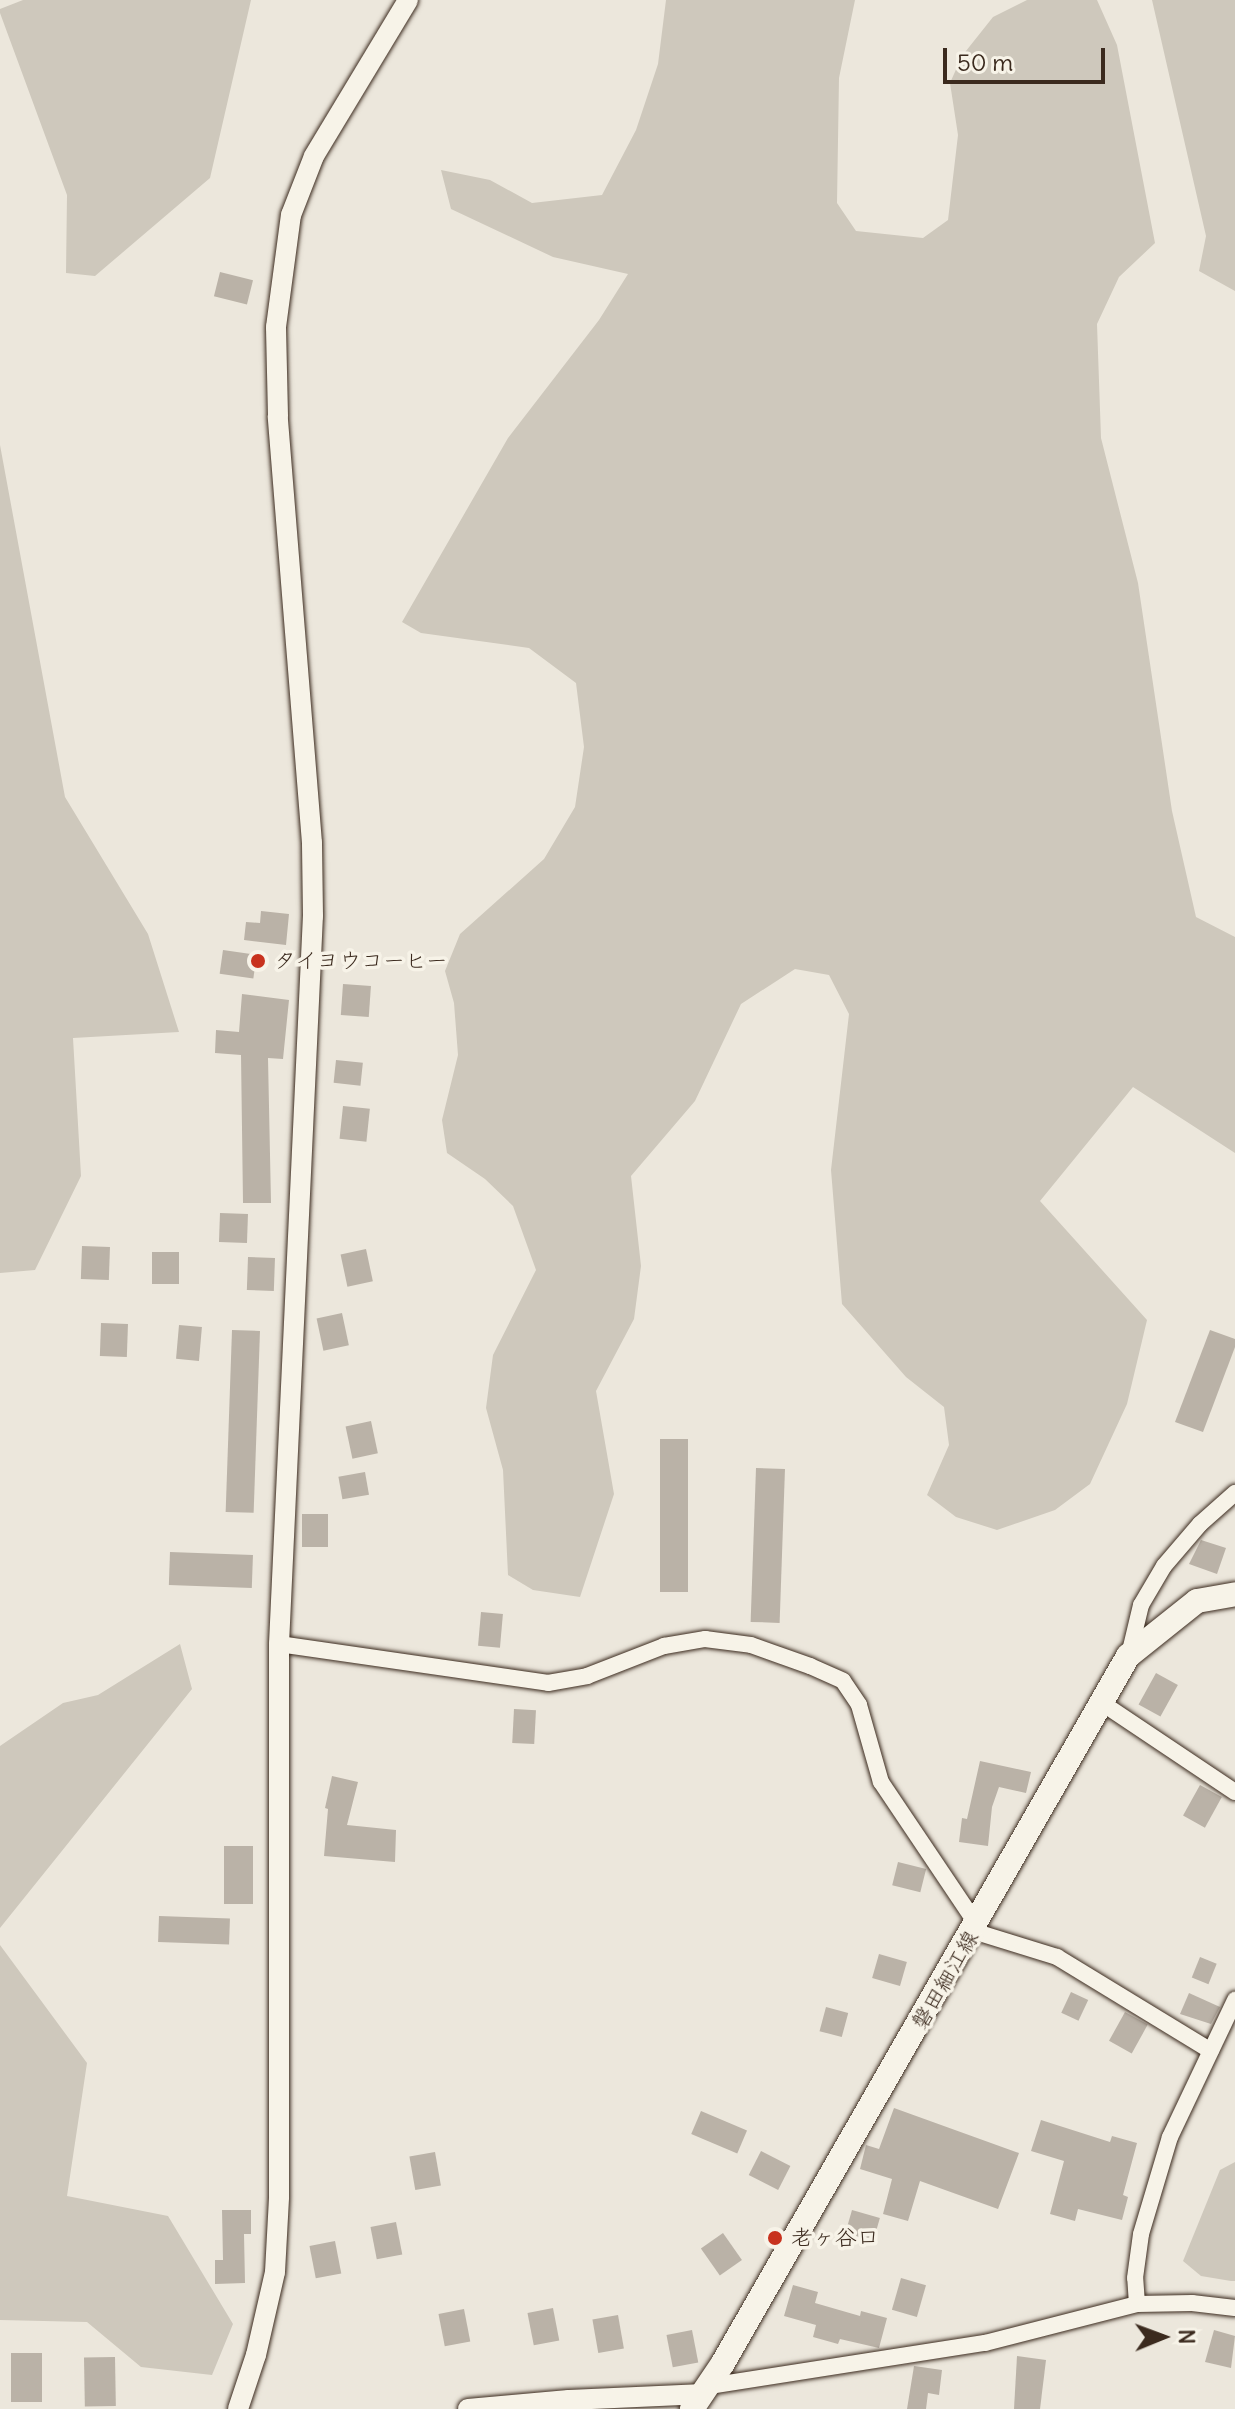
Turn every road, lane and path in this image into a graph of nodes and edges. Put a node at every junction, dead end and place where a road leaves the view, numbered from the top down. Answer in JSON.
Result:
{"nodes":[{"id":1,"x":408,"y":0,"type":"edge"},
{"id":2,"x":1235,"y":1493,"type":"edge"},
{"id":3,"x":1235,"y":1594,"type":"edge"},
{"id":4,"x":279,"y":1644,"type":"junction"},
{"id":5,"x":1128,"y":1656,"type":"junction"},
{"id":6,"x":1102,"y":1703,"type":"junction"},
{"id":7,"x":1235,"y":1792,"type":"edge"},
{"id":8,"x":975,"y":1928,"type":"junction"},
{"id":9,"x":1235,"y":2000,"type":"edge"},
{"id":10,"x":1211,"y":2051,"type":"junction"},
{"id":11,"x":1137,"y":2304,"type":"junction"},
{"id":12,"x":1235,"y":2308,"type":"edge"},
{"id":13,"x":702,"y":2397,"type":"edge"},
{"id":14,"x":238,"y":2409,"type":"edge"},
{"id":15,"x":468,"y":2409,"type":"edge"}],
"edges":[{"from":1,"to":4,"type":"street"},
{"from":2,"to":5,"type":"street"},
{"from":3,"to":5,"type":"main road","name":"磐田細江線"},
{"from":4,"to":8,"type":"street"},
{"from":4,"to":14,"type":"street"},
{"from":5,"to":6,"type":"main road","name":"磐田細江線"},
{"from":6,"to":7,"type":"street"},
{"from":6,"to":8,"type":"main road","name":"磐田細江線"},
{"from":8,"to":10,"type":"street"},
{"from":8,"to":13,"type":"main road","name":"磐田細江線"},
{"from":9,"to":10,"type":"street"},
{"from":10,"to":11,"type":"street"},
{"from":11,"to":12,"type":"street"},
{"from":11,"to":13,"type":"street"},
{"from":13,"to":15,"type":"street"}]}
